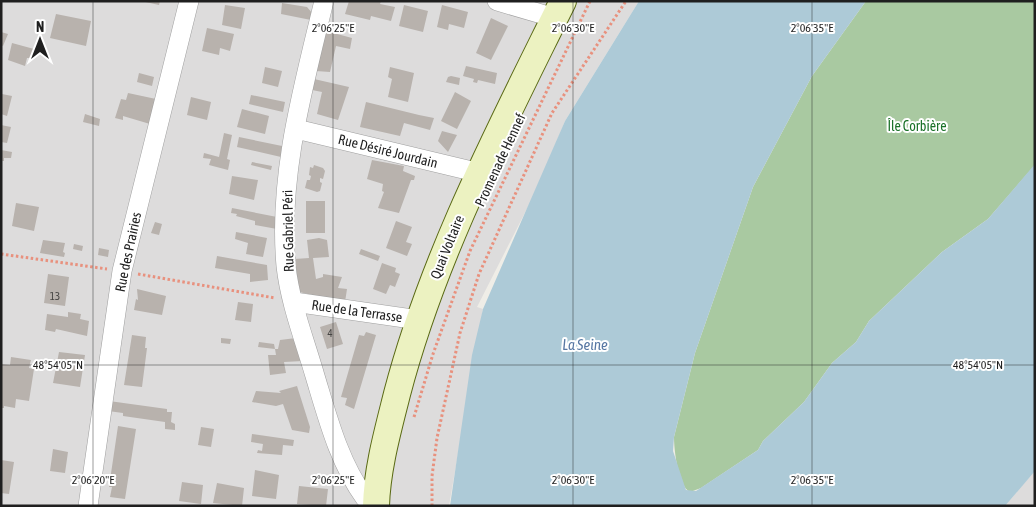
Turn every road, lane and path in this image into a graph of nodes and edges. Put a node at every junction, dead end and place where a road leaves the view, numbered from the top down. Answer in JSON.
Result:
{"nodes":[{"id":1,"x":189,"y":1,"type":"edge"},
{"id":2,"x":324,"y":1,"type":"edge"},
{"id":3,"x":498,"y":1,"type":"edge"},
{"id":4,"x":590,"y":1,"type":"edge"},
{"id":5,"x":626,"y":1,"type":"edge"},
{"id":6,"x":561,"y":6,"type":"edge"},
{"id":7,"x":296,"y":129,"type":"junction"},
{"id":8,"x":480,"y":172,"type":"junction"},
{"id":9,"x":1,"y":254,"type":"edge"},
{"id":10,"x":122,"y":272,"type":"junction"},
{"id":11,"x":294,"y":302,"type":"junction"},
{"id":12,"x":420,"y":320,"type":"junction"},
{"id":13,"x":413,"y":422,"type":"dead end"},
{"id":14,"x":376,"y":504,"type":"edge"},
{"id":15,"x":88,"y":506,"type":"edge"},
{"id":16,"x":432,"y":506,"type":"edge"}],
"edges":[{"from":1,"to":10,"type":"street","name":"Rue des Prairies"},
{"from":2,"to":7,"type":"street","name":"Rue Gabriel Péri"},
{"from":3,"to":6,"type":"street"},
{"from":4,"to":13,"type":"path","name":"Promenade Hennef"},
{"from":5,"to":16,"type":"path"},
{"from":6,"to":8,"type":"main road","name":"Quai Voltaire"},
{"from":7,"to":8,"type":"street","name":"Rue Désiré Jourdain"},
{"from":7,"to":11,"type":"street","name":"Rue Gabriel Péri"},
{"from":8,"to":12,"type":"main road","name":"Quai Voltaire"},
{"from":9,"to":10,"type":"path"},
{"from":10,"to":11,"type":"path"},
{"from":10,"to":15,"type":"street","name":"Rue des Prairies"},
{"from":11,"to":12,"type":"street","name":"Rue de la Terrasse"},
{"from":11,"to":14,"type":"street","name":"Rue Gabriel Péri"},
{"from":12,"to":14,"type":"main road","name":"Quai Voltaire"}]}
